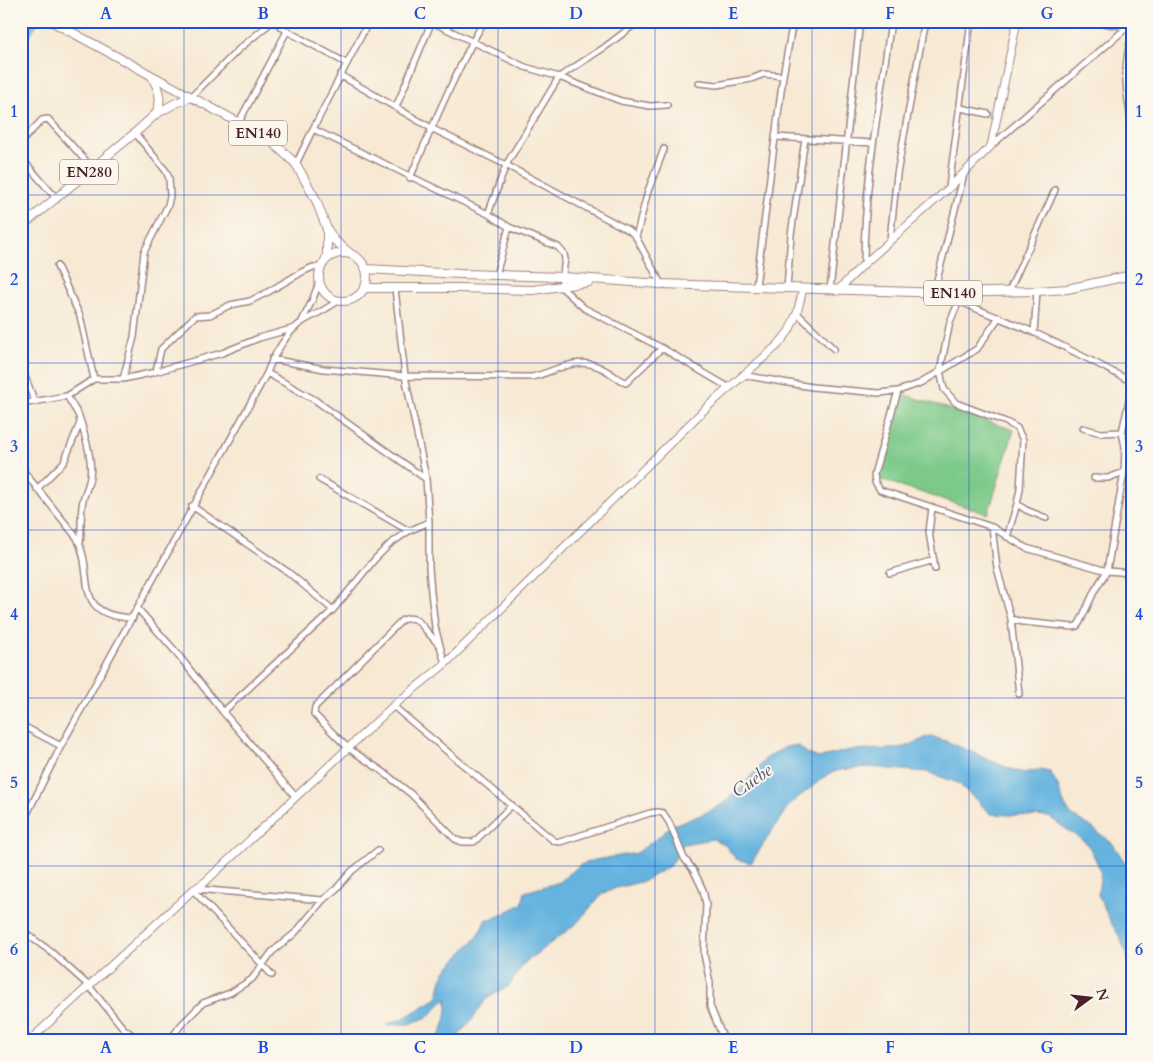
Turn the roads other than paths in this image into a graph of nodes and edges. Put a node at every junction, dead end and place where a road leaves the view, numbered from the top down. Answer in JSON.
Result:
{"nodes":[{"id":1,"x":51,"y":21,"type":"edge"},
{"id":2,"x":273,"y":21,"type":"edge"},
{"id":3,"x":369,"y":21,"type":"edge"},
{"id":4,"x":484,"y":21,"type":"edge"},
{"id":5,"x":639,"y":21,"type":"edge"},
{"id":6,"x":794,"y":21,"type":"edge"},
{"id":7,"x":860,"y":21,"type":"edge"},
{"id":8,"x":891,"y":21,"type":"edge"},
{"id":9,"x":925,"y":21,"type":"edge"},
{"id":10,"x":971,"y":21,"type":"edge"},
{"id":11,"x":1017,"y":21,"type":"edge"},
{"id":12,"x":1090,"y":21,"type":"edge"},
{"id":13,"x":432,"y":22,"type":"edge"},
{"id":14,"x":1130,"y":25,"type":"edge"},
{"id":15,"x":287,"y":31,"type":"junction"},
{"id":16,"x":1132,"y":34,"type":"edge"},
{"id":17,"x":1132,"y":38,"type":"edge"},
{"id":18,"x":473,"y":41,"type":"junction"},
{"id":19,"x":346,"y":63,"type":"junction"},
{"id":20,"x":340,"y":75,"type":"junction"},
{"id":21,"x":151,"y":76,"type":"junction"},
{"id":22,"x":558,"y":76,"type":"junction"},
{"id":23,"x":783,"y":76,"type":"junction"},
{"id":24,"x":699,"y":83,"type":"dead end"},
{"id":25,"x":1129,"y":94,"type":"edge"},
{"id":26,"x":191,"y":97,"type":"junction"},
{"id":27,"x":667,"y":105,"type":"dead end"},
{"id":28,"x":396,"y":107,"type":"junction"},
{"id":29,"x":961,"y":108,"type":"junction"},
{"id":30,"x":156,"y":114,"type":"junction"},
{"id":31,"x":988,"y":114,"type":"dead end"},
{"id":32,"x":239,"y":122,"type":"junction"},
{"id":33,"x":1132,"y":123,"type":"edge"},
{"id":34,"x":431,"y":128,"type":"junction"},
{"id":35,"x":313,"y":130,"type":"junction"},
{"id":36,"x":135,"y":133,"type":"junction"},
{"id":37,"x":774,"y":137,"type":"junction"},
{"id":38,"x":805,"y":139,"type":"junction"},
{"id":39,"x":847,"y":141,"type":"junction"},
{"id":40,"x":21,"y":142,"type":"edge"},
{"id":41,"x":873,"y":143,"type":"junction"},
{"id":42,"x":992,"y":146,"type":"junction"},
{"id":43,"x":664,"y":149,"type":"dead end"},
{"id":44,"x":21,"y":158,"type":"edge"},
{"id":45,"x":296,"y":164,"type":"junction"},
{"id":46,"x":506,"y":165,"type":"junction"},
{"id":47,"x":93,"y":168,"type":"junction"},
{"id":48,"x":964,"y":174,"type":"junction"},
{"id":49,"x":410,"y":178,"type":"junction"},
{"id":50,"x":949,"y":188,"type":"junction"},
{"id":51,"x":1055,"y":190,"type":"dead end"},
{"id":52,"x":56,"y":199,"type":"junction"},
{"id":53,"x":488,"y":214,"type":"junction"},
{"id":54,"x":21,"y":227,"type":"edge"},
{"id":55,"x":508,"y":228,"type":"junction"},
{"id":56,"x":327,"y":229,"type":"junction"},
{"id":57,"x":636,"y":236,"type":"junction"},
{"id":58,"x":890,"y":240,"type":"junction"},
{"id":59,"x":351,"y":254,"type":"junction"},
{"id":60,"x":864,"y":264,"type":"junction"},
{"id":61,"x":323,"y":265,"type":"junction"},
{"id":62,"x":57,"y":266,"type":"dead end"},
{"id":63,"x":366,"y":269,"type":"junction"},
{"id":64,"x":496,"y":275,"type":"junction"},
{"id":65,"x":1132,"y":275,"type":"edge"},
{"id":66,"x":563,"y":277,"type":"junction"},
{"id":67,"x":320,"y":280,"type":"junction"},
{"id":68,"x":600,"y":280,"type":"junction"},
{"id":69,"x":661,"y":284,"type":"junction"},
{"id":70,"x":756,"y":286,"type":"junction"},
{"id":71,"x":561,"y":287,"type":"junction"},
{"id":72,"x":364,"y":288,"type":"junction"},
{"id":73,"x":394,"y":288,"type":"junction"},
{"id":74,"x":787,"y":288,"type":"junction"},
{"id":75,"x":803,"y":289,"type":"junction"},
{"id":76,"x":834,"y":291,"type":"junction"},
{"id":77,"x":1009,"y":291,"type":"junction"},
{"id":78,"x":1037,"y":291,"type":"junction"},
{"id":79,"x":934,"y":292,"type":"junction"},
{"id":80,"x":945,"y":293,"type":"junction"},
{"id":81,"x":339,"y":300,"type":"junction"},
{"id":82,"x":959,"y":301,"type":"junction"},
{"id":83,"x":796,"y":313,"type":"junction"},
{"id":84,"x":999,"y":317,"type":"junction"},
{"id":85,"x":300,"y":323,"type":"junction"},
{"id":86,"x":295,"y":328,"type":"junction"},
{"id":87,"x":1034,"y":332,"type":"junction"},
{"id":88,"x":662,"y":348,"type":"junction"},
{"id":89,"x":834,"y":349,"type":"dead end"},
{"id":90,"x":272,"y":359,"type":"junction"},
{"id":91,"x":156,"y":371,"type":"junction"},
{"id":92,"x":940,"y":371,"type":"junction"},
{"id":93,"x":267,"y":373,"type":"junction"},
{"id":94,"x":741,"y":375,"type":"junction"},
{"id":95,"x":21,"y":376,"type":"edge"},
{"id":96,"x":405,"y":376,"type":"junction"},
{"id":97,"x":94,"y":379,"type":"junction"},
{"id":98,"x":123,"y":380,"type":"junction"},
{"id":99,"x":1132,"y":382,"type":"edge"},
{"id":100,"x":728,"y":387,"type":"junction"},
{"id":101,"x":1132,"y":388,"type":"edge"},
{"id":102,"x":898,"y":391,"type":"junction"},
{"id":103,"x":67,"y":396,"type":"junction"},
{"id":104,"x":34,"y":400,"type":"junction"},
{"id":105,"x":21,"y":404,"type":"edge"},
{"id":106,"x":80,"y":420,"type":"junction"},
{"id":107,"x":1082,"y":428,"type":"dead end"},
{"id":108,"x":1122,"y":432,"type":"junction"},
{"id":109,"x":21,"y":468,"type":"edge"},
{"id":110,"x":1124,"y":472,"type":"junction"},
{"id":111,"x":1094,"y":478,"type":"dead end"},
{"id":112,"x":319,"y":479,"type":"dead end"},
{"id":113,"x":426,"y":479,"type":"junction"},
{"id":114,"x":37,"y":488,"type":"junction"},
{"id":115,"x":1016,"y":504,"type":"junction"},
{"id":116,"x":192,"y":506,"type":"junction"},
{"id":117,"x":932,"y":508,"type":"junction"},
{"id":118,"x":1046,"y":518,"type":"dead end"},
{"id":119,"x":429,"y":522,"type":"junction"},
{"id":120,"x":992,"y":527,"type":"junction"},
{"id":121,"x":409,"y":531,"type":"junction"},
{"id":122,"x":1008,"y":536,"type":"junction"},
{"id":123,"x":80,"y":544,"type":"junction"},
{"id":124,"x":934,"y":560,"type":"junction"},
{"id":125,"x":935,"y":568,"type":"dead end"},
{"id":126,"x":1107,"y":571,"type":"junction"},
{"id":127,"x":890,"y":573,"type":"dead end"},
{"id":128,"x":1132,"y":573,"type":"edge"},
{"id":129,"x":138,"y":609,"type":"junction"},
{"id":130,"x":333,"y":610,"type":"junction"},
{"id":131,"x":133,"y":618,"type":"junction"},
{"id":132,"x":1011,"y":620,"type":"junction"},
{"id":133,"x":440,"y":644,"type":"junction"},
{"id":134,"x":445,"y":664,"type":"junction"},
{"id":135,"x":1019,"y":694,"type":"dead end"},
{"id":136,"x":393,"y":706,"type":"junction"},
{"id":137,"x":223,"y":712,"type":"junction"},
{"id":138,"x":21,"y":725,"type":"edge"},
{"id":139,"x":61,"y":746,"type":"junction"},
{"id":140,"x":348,"y":748,"type":"junction"},
{"id":141,"x":295,"y":796,"type":"junction"},
{"id":142,"x":512,"y":805,"type":"junction"},
{"id":143,"x":21,"y":825,"type":"edge"},
{"id":144,"x":378,"y":850,"type":"dead end"},
{"id":145,"x":195,"y":890,"type":"junction"},
{"id":146,"x":323,"y":900,"type":"junction"},
{"id":147,"x":21,"y":930,"type":"edge"},
{"id":148,"x":261,"y":965,"type":"junction"},
{"id":149,"x":272,"y":975,"type":"dead end"},
{"id":150,"x":89,"y":986,"type":"junction"},
{"id":151,"x":30,"y":1040,"type":"edge"},
{"id":152,"x":140,"y":1040,"type":"edge"},
{"id":153,"x":170,"y":1040,"type":"edge"},
{"id":154,"x":724,"y":1040,"type":"edge"}],
"edges":[{"from":1,"to":21,"type":"main road","number":"EN140"},
{"from":2,"to":15,"type":"street"},
{"from":2,"to":26,"type":"street"},
{"from":3,"to":19,"type":"street"},
{"from":4,"to":18,"type":"street"},
{"from":5,"to":22,"type":"street"},
{"from":6,"to":23,"type":"street"},
{"from":7,"to":39,"type":"street"},
{"from":8,"to":41,"type":"street"},
{"from":9,"to":58,"type":"street"},
{"from":10,"to":29,"type":"street"},
{"from":11,"to":42,"type":"main road"},
{"from":12,"to":14,"type":"street"},
{"from":13,"to":18,"type":"street"},
{"from":13,"to":28,"type":"street"},
{"from":14,"to":16,"type":"street"},
{"from":14,"to":42,"type":"street"},
{"from":15,"to":19,"type":"street"},
{"from":15,"to":32,"type":"street"},
{"from":17,"to":25,"type":"street"},
{"from":18,"to":22,"type":"street"},
{"from":18,"to":34,"type":"street"},
{"from":19,"to":20,"type":"street"},
{"from":20,"to":28,"type":"street"},
{"from":20,"to":35,"type":"street"},
{"from":21,"to":26,"type":"main road","number":"EN140"},
{"from":21,"to":30,"type":"main road"},
{"from":22,"to":27,"type":"street"},
{"from":22,"to":46,"type":"street"},
{"from":23,"to":24,"type":"street"},
{"from":23,"to":37,"type":"street"},
{"from":25,"to":33,"type":"street"},
{"from":26,"to":30,"type":"main road","number":"EN280"},
{"from":26,"to":32,"type":"main road","number":"EN140"},
{"from":28,"to":34,"type":"street"},
{"from":29,"to":31,"type":"street"},
{"from":29,"to":50,"type":"street"},
{"from":30,"to":36,"type":"main road","number":"EN280"},
{"from":32,"to":45,"type":"main road","number":"EN140"},
{"from":34,"to":46,"type":"street"},
{"from":34,"to":49,"type":"street"},
{"from":35,"to":45,"type":"street"},
{"from":35,"to":49,"type":"street"},
{"from":36,"to":47,"type":"main road","number":"EN280"},
{"from":36,"to":98,"type":"street"},
{"from":37,"to":38,"type":"street"},
{"from":37,"to":70,"type":"street"},
{"from":38,"to":39,"type":"street"},
{"from":38,"to":74,"type":"street"},
{"from":39,"to":41,"type":"street"},
{"from":39,"to":76,"type":"street"},
{"from":40,"to":47,"type":"street"},
{"from":41,"to":60,"type":"street"},
{"from":42,"to":48,"type":"main road"},
{"from":43,"to":57,"type":"street"},
{"from":44,"to":52,"type":"street"},
{"from":45,"to":56,"type":"main road","number":"EN140"},
{"from":46,"to":53,"type":"street"},
{"from":46,"to":57,"type":"street"},
{"from":47,"to":52,"type":"main road","number":"EN280"},
{"from":48,"to":50,"type":"main road"},
{"from":48,"to":79,"type":"street"},
{"from":49,"to":53,"type":"street"},
{"from":50,"to":58,"type":"main road"},
{"from":51,"to":77,"type":"street"},
{"from":52,"to":54,"type":"main road","number":"EN280"},
{"from":53,"to":55,"type":"street"},
{"from":55,"to":64,"type":"street"},
{"from":55,"to":66,"type":"street"},
{"from":56,"to":59,"type":"main road","number":"EN140"},
{"from":56,"to":61,"type":"main road","number":"EN140"},
{"from":57,"to":69,"type":"street"},
{"from":58,"to":60,"type":"main road"},
{"from":59,"to":61,"type":"main road"},
{"from":59,"to":63,"type":"main road","number":"EN140"},
{"from":60,"to":76,"type":"main road"},
{"from":61,"to":67,"type":"main road","number":"EN140"},
{"from":61,"to":91,"type":"street"},
{"from":62,"to":97,"type":"street"},
{"from":63,"to":64,"type":"main road","number":"EN140"},
{"from":63,"to":72,"type":"main road"},
{"from":64,"to":66,"type":"main road","number":"EN140"},
{"from":65,"to":78,"type":"main road","number":"EN140"},
{"from":66,"to":68,"type":"main road","number":"EN140"},
{"from":66,"to":71,"type":"street"},
{"from":67,"to":81,"type":"main road"},
{"from":67,"to":85,"type":"street"},
{"from":68,"to":69,"type":"main road","number":"EN140"},
{"from":68,"to":71,"type":"main road","number":"EN140"},
{"from":69,"to":70,"type":"main road","number":"EN140"},
{"from":70,"to":74,"type":"main road","number":"EN140"},
{"from":71,"to":73,"type":"main road","number":"EN140"},
{"from":71,"to":88,"type":"street"},
{"from":72,"to":73,"type":"main road","number":"EN140"},
{"from":72,"to":81,"type":"main road","number":"EN140"},
{"from":73,"to":96,"type":"street"},
{"from":74,"to":75,"type":"main road","number":"EN140"},
{"from":75,"to":76,"type":"main road","number":"EN140"},
{"from":75,"to":83,"type":"main road"},
{"from":76,"to":79,"type":"main road","number":"EN140"},
{"from":77,"to":78,"type":"main road","number":"EN140"},
{"from":77,"to":80,"type":"main road","number":"EN140"},
{"from":78,"to":87,"type":"street"},
{"from":79,"to":80,"type":"main road","number":"EN140"},
{"from":80,"to":82,"type":"street"},
{"from":81,"to":85,"type":"street"},
{"from":82,"to":84,"type":"street"},
{"from":82,"to":92,"type":"street"},
{"from":83,"to":89,"type":"street"},
{"from":83,"to":94,"type":"main road"},
{"from":84,"to":87,"type":"street"},
{"from":84,"to":92,"type":"street"},
{"from":85,"to":86,"type":"street"},
{"from":86,"to":90,"type":"street"},
{"from":86,"to":91,"type":"street"},
{"from":87,"to":99,"type":"street"},
{"from":88,"to":96,"type":"street"},
{"from":88,"to":100,"type":"street"},
{"from":90,"to":93,"type":"street"},
{"from":90,"to":96,"type":"street"},
{"from":91,"to":98,"type":"street"},
{"from":92,"to":102,"type":"street"},
{"from":92,"to":115,"type":"street"},
{"from":93,"to":113,"type":"street"},
{"from":93,"to":116,"type":"street"},
{"from":94,"to":100,"type":"main road"},
{"from":94,"to":102,"type":"street"},
{"from":95,"to":104,"type":"street"},
{"from":96,"to":113,"type":"street"},
{"from":97,"to":98,"type":"street"},
{"from":97,"to":103,"type":"street"},
{"from":100,"to":134,"type":"main road"},
{"from":101,"to":108,"type":"street"},
{"from":102,"to":117,"type":"street"},
{"from":103,"to":104,"type":"street"},
{"from":103,"to":106,"type":"street"},
{"from":104,"to":105,"type":"street"},
{"from":106,"to":114,"type":"street"},
{"from":106,"to":123,"type":"street"},
{"from":107,"to":108,"type":"street"},
{"from":108,"to":110,"type":"street"},
{"from":109,"to":114,"type":"street"},
{"from":110,"to":111,"type":"street"},
{"from":110,"to":126,"type":"street"},
{"from":112,"to":121,"type":"street"},
{"from":113,"to":119,"type":"street"},
{"from":114,"to":123,"type":"street"},
{"from":115,"to":118,"type":"street"},
{"from":115,"to":122,"type":"street"},
{"from":116,"to":129,"type":"street"},
{"from":116,"to":130,"type":"street"},
{"from":117,"to":120,"type":"street"},
{"from":117,"to":124,"type":"street"},
{"from":119,"to":121,"type":"street"},
{"from":119,"to":133,"type":"street"},
{"from":120,"to":122,"type":"street"},
{"from":120,"to":132,"type":"street"},
{"from":121,"to":130,"type":"street"},
{"from":122,"to":126,"type":"street"},
{"from":123,"to":131,"type":"street"},
{"from":124,"to":125,"type":"street"},
{"from":124,"to":127,"type":"street"},
{"from":126,"to":128,"type":"street"},
{"from":126,"to":132,"type":"street"},
{"from":129,"to":131,"type":"street"},
{"from":129,"to":137,"type":"street"},
{"from":130,"to":137,"type":"street"},
{"from":131,"to":139,"type":"street"},
{"from":132,"to":135,"type":"street"},
{"from":133,"to":134,"type":"street"},
{"from":133,"to":140,"type":"street"},
{"from":134,"to":136,"type":"main road"},
{"from":136,"to":140,"type":"main road"},
{"from":136,"to":142,"type":"street"},
{"from":137,"to":141,"type":"street"},
{"from":138,"to":139,"type":"street"},
{"from":139,"to":143,"type":"street"},
{"from":140,"to":141,"type":"main road"},
{"from":140,"to":142,"type":"street"},
{"from":141,"to":145,"type":"main road"},
{"from":142,"to":154,"type":"street"},
{"from":144,"to":146,"type":"street"},
{"from":145,"to":146,"type":"street"},
{"from":145,"to":148,"type":"street"},
{"from":145,"to":150,"type":"main road"},
{"from":146,"to":148,"type":"street"},
{"from":147,"to":150,"type":"street"},
{"from":148,"to":149,"type":"street"},
{"from":148,"to":153,"type":"street"},
{"from":150,"to":151,"type":"main road"},
{"from":150,"to":152,"type":"street"}]}
